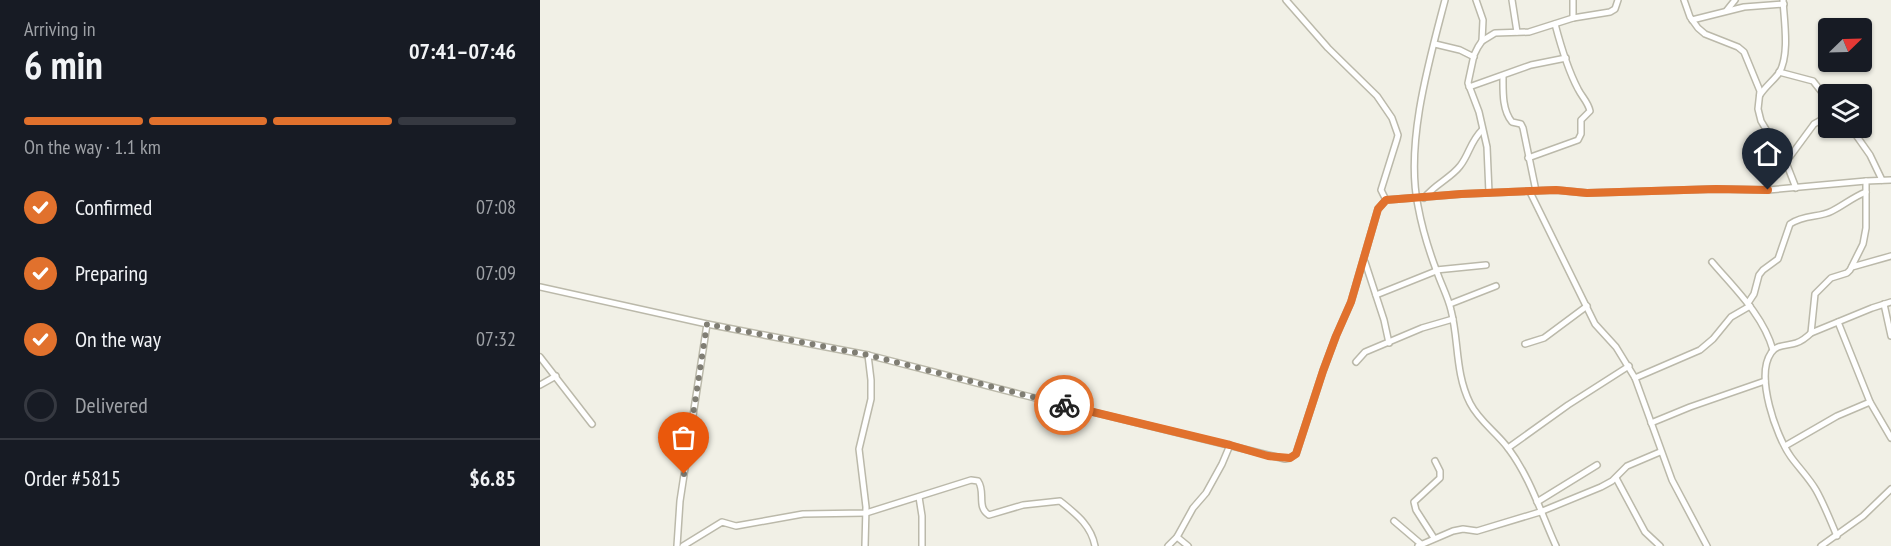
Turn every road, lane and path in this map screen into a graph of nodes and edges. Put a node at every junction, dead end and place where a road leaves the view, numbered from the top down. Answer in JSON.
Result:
{"nodes":[{"id":1,"x":1286,"y":0,"type":"edge"},
{"id":2,"x":1445,"y":0,"type":"edge"},
{"id":3,"x":1476,"y":0,"type":"edge"},
{"id":4,"x":1512,"y":0,"type":"edge"},
{"id":5,"x":1573,"y":0,"type":"edge"},
{"id":6,"x":1618,"y":0,"type":"edge"},
{"id":7,"x":1684,"y":0,"type":"edge"},
{"id":8,"x":1735,"y":0,"type":"edge"},
{"id":9,"x":1783,"y":2,"type":"edge"},
{"id":10,"x":1727,"y":10,"type":"junction"},
{"id":11,"x":1573,"y":18,"type":"junction"},
{"id":12,"x":1692,"y":20,"type":"junction"},
{"id":13,"x":1555,"y":24,"type":"junction"},
{"id":14,"x":1517,"y":32,"type":"junction"},
{"id":15,"x":1482,"y":41,"type":"junction"},
{"id":16,"x":1435,"y":44,"type":"junction"},
{"id":17,"x":1474,"y":57,"type":"junction"},
{"id":18,"x":1566,"y":58,"type":"junction"},
{"id":19,"x":1779,"y":72,"type":"junction"},
{"id":20,"x":1503,"y":76,"type":"junction"},
{"id":21,"x":1469,"y":87,"type":"junction"},
{"id":22,"x":1818,"y":88,"type":"edge"},
{"id":23,"x":1760,"y":96,"type":"junction"},
{"id":24,"x":1818,"y":122,"type":"edge"},
{"id":25,"x":1482,"y":130,"type":"junction"},
{"id":26,"x":1858,"y":138,"type":"edge"},
{"id":27,"x":1528,"y":158,"type":"junction"},
{"id":28,"x":1786,"y":162,"type":"junction"},
{"id":29,"x":1882,"y":180,"type":"junction"},
{"id":30,"x":1891,"y":180,"type":"edge"},
{"id":31,"x":1866,"y":181,"type":"junction"},
{"id":32,"x":1796,"y":188,"type":"junction"},
{"id":33,"x":1533,"y":191,"type":"junction"},
{"id":34,"x":1866,"y":192,"type":"junction"},
{"id":35,"x":1489,"y":193,"type":"junction"},
{"id":36,"x":1416,"y":198,"type":"junction"},
{"id":37,"x":1424,"y":198,"type":"junction"},
{"id":38,"x":1386,"y":200,"type":"junction"},
{"id":39,"x":1891,"y":256,"type":"edge"},
{"id":40,"x":1364,"y":260,"type":"junction"},
{"id":41,"x":1712,"y":262,"type":"dead end"},
{"id":42,"x":1486,"y":265,"type":"dead end"},
{"id":43,"x":1852,"y":267,"type":"junction"},
{"id":44,"x":1436,"y":271,"type":"junction"},
{"id":45,"x":1496,"y":286,"type":"dead end"},
{"id":46,"x":540,"y":287,"type":"edge"},
{"id":47,"x":1376,"y":295,"type":"junction"},
{"id":48,"x":1891,"y":302,"type":"edge"},
{"id":49,"x":1450,"y":303,"type":"junction"},
{"id":50,"x":1884,"y":304,"type":"junction"},
{"id":51,"x":1749,"y":305,"type":"junction"},
{"id":52,"x":1587,"y":306,"type":"junction"},
{"id":53,"x":1454,"y":319,"type":"junction"},
{"id":54,"x":1838,"y":322,"type":"junction"},
{"id":55,"x":707,"y":324,"type":"junction"},
{"id":56,"x":1811,"y":333,"type":"junction"},
{"id":57,"x":1891,"y":336,"type":"edge"},
{"id":58,"x":1389,"y":343,"type":"junction"},
{"id":59,"x":1525,"y":344,"type":"dead end"},
{"id":60,"x":1773,"y":350,"type":"junction"},
{"id":61,"x":868,"y":355,"type":"junction"},
{"id":62,"x":540,"y":357,"type":"edge"},
{"id":63,"x":1356,"y":362,"type":"dead end"},
{"id":64,"x":1629,"y":366,"type":"junction"},
{"id":65,"x":556,"y":376,"type":"junction"},
{"id":66,"x":1635,"y":378,"type":"junction"},
{"id":67,"x":1765,"y":381,"type":"junction"},
{"id":68,"x":540,"y":385,"type":"edge"},
{"id":69,"x":1870,"y":402,"type":"junction"},
{"id":70,"x":1651,"y":423,"type":"junction"},
{"id":71,"x":592,"y":424,"type":"dead end"},
{"id":72,"x":1891,"y":438,"type":"edge"},
{"id":73,"x":1230,"y":445,"type":"junction"},
{"id":74,"x":1785,"y":446,"type":"junction"},
{"id":75,"x":1508,"y":448,"type":"junction"},
{"id":76,"x":1660,"y":452,"type":"junction"},
{"id":77,"x":1435,"y":461,"type":"dead end"},
{"id":78,"x":1597,"y":465,"type":"dead end"},
{"id":79,"x":1616,"y":478,"type":"junction"},
{"id":80,"x":1891,"y":489,"type":"edge"},
{"id":81,"x":919,"y":497,"type":"junction"},
{"id":82,"x":1537,"y":502,"type":"junction"},
{"id":83,"x":1540,"y":512,"type":"junction"},
{"id":84,"x":866,"y":513,"type":"junction"},
{"id":85,"x":1394,"y":521,"type":"dead end"},
{"id":86,"x":1837,"y":536,"type":"junction"},
{"id":87,"x":1177,"y":537,"type":"junction"},
{"id":88,"x":1434,"y":538,"type":"junction"},
{"id":89,"x":1419,"y":545,"type":"edge"},
{"id":90,"x":677,"y":546,"type":"edge"},
{"id":91,"x":683,"y":546,"type":"edge"},
{"id":92,"x":865,"y":546,"type":"edge"},
{"id":93,"x":922,"y":546,"type":"edge"},
{"id":94,"x":1095,"y":546,"type":"edge"},
{"id":95,"x":1168,"y":546,"type":"edge"},
{"id":96,"x":1188,"y":546,"type":"edge"},
{"id":97,"x":1556,"y":546,"type":"edge"},
{"id":98,"x":1660,"y":546,"type":"edge"},
{"id":99,"x":1707,"y":546,"type":"edge"},
{"id":100,"x":1821,"y":546,"type":"edge"}],
"edges":[{"from":1,"to":38,"type":"street"},
{"from":2,"to":16,"type":"street"},
{"from":3,"to":15,"type":"street"},
{"from":4,"to":14,"type":"street"},
{"from":5,"to":11,"type":"street"},
{"from":6,"to":11,"type":"street"},
{"from":7,"to":12,"type":"street"},
{"from":8,"to":10,"type":"street"},
{"from":9,"to":10,"type":"street"},
{"from":9,"to":19,"type":"street"},
{"from":10,"to":12,"type":"street"},
{"from":11,"to":13,"type":"street"},
{"from":12,"to":23,"type":"street"},
{"from":13,"to":14,"type":"street"},
{"from":13,"to":18,"type":"street"},
{"from":14,"to":15,"type":"street"},
{"from":15,"to":17,"type":"street"},
{"from":16,"to":17,"type":"street"},
{"from":16,"to":36,"type":"street"},
{"from":17,"to":21,"type":"street"},
{"from":18,"to":20,"type":"street"},
{"from":18,"to":27,"type":"street"},
{"from":19,"to":22,"type":"street"},
{"from":19,"to":23,"type":"street"},
{"from":20,"to":21,"type":"street"},
{"from":20,"to":27,"type":"street"},
{"from":21,"to":25,"type":"street"},
{"from":23,"to":28,"type":"street"},
{"from":24,"to":28,"type":"street"},
{"from":25,"to":35,"type":"street"},
{"from":25,"to":37,"type":"street"},
{"from":26,"to":29,"type":"street"},
{"from":27,"to":33,"type":"street"},
{"from":28,"to":32,"type":"street"},
{"from":29,"to":30,"type":"street"},
{"from":29,"to":31,"type":"street"},
{"from":31,"to":32,"type":"street"},
{"from":31,"to":34,"type":"street"},
{"from":32,"to":33,"type":"street"},
{"from":33,"to":35,"type":"street"},
{"from":33,"to":52,"type":"street"},
{"from":34,"to":43,"type":"street"},
{"from":34,"to":51,"type":"street"},
{"from":35,"to":37,"type":"street"},
{"from":36,"to":37,"type":"street"},
{"from":36,"to":38,"type":"street"},
{"from":36,"to":44,"type":"street"},
{"from":38,"to":40,"type":"street"},
{"from":39,"to":43,"type":"street"},
{"from":40,"to":47,"type":"street"},
{"from":40,"to":73,"type":"street"},
{"from":41,"to":51,"type":"street"},
{"from":42,"to":44,"type":"street"},
{"from":43,"to":56,"type":"street"},
{"from":44,"to":47,"type":"street"},
{"from":44,"to":49,"type":"street"},
{"from":45,"to":49,"type":"street"},
{"from":46,"to":55,"type":"street"},
{"from":47,"to":58,"type":"street"},
{"from":48,"to":50,"type":"street"},
{"from":49,"to":53,"type":"street"},
{"from":50,"to":54,"type":"street"},
{"from":50,"to":57,"type":"street"},
{"from":51,"to":60,"type":"street"},
{"from":51,"to":66,"type":"street"},
{"from":52,"to":59,"type":"street"},
{"from":52,"to":64,"type":"street"},
{"from":53,"to":58,"type":"street"},
{"from":53,"to":75,"type":"street"},
{"from":54,"to":56,"type":"street"},
{"from":54,"to":69,"type":"street"},
{"from":55,"to":61,"type":"street"},
{"from":55,"to":90,"type":"street"},
{"from":56,"to":60,"type":"street"},
{"from":58,"to":63,"type":"street"},
{"from":60,"to":67,"type":"street"},
{"from":61,"to":73,"type":"street"},
{"from":61,"to":84,"type":"street"},
{"from":62,"to":65,"type":"street"},
{"from":64,"to":66,"type":"street"},
{"from":64,"to":75,"type":"street"},
{"from":65,"to":68,"type":"street"},
{"from":65,"to":71,"type":"street"},
{"from":66,"to":70,"type":"street"},
{"from":67,"to":70,"type":"street"},
{"from":67,"to":74,"type":"street"},
{"from":69,"to":72,"type":"street"},
{"from":69,"to":74,"type":"street"},
{"from":70,"to":76,"type":"street"},
{"from":73,"to":87,"type":"street"},
{"from":74,"to":86,"type":"street"},
{"from":75,"to":82,"type":"street"},
{"from":76,"to":79,"type":"street"},
{"from":76,"to":99,"type":"street"},
{"from":77,"to":88,"type":"street"},
{"from":78,"to":82,"type":"street"},
{"from":79,"to":83,"type":"street"},
{"from":79,"to":98,"type":"street"},
{"from":80,"to":86,"type":"street"},
{"from":81,"to":84,"type":"street"},
{"from":81,"to":93,"type":"street"},
{"from":81,"to":94,"type":"street"},
{"from":82,"to":83,"type":"street"},
{"from":83,"to":88,"type":"street"},
{"from":83,"to":97,"type":"street"},
{"from":84,"to":91,"type":"street"},
{"from":84,"to":92,"type":"street"},
{"from":85,"to":89,"type":"street"},
{"from":86,"to":100,"type":"street"},
{"from":87,"to":95,"type":"street"},
{"from":87,"to":96,"type":"street"},
{"from":88,"to":89,"type":"street"}]}
